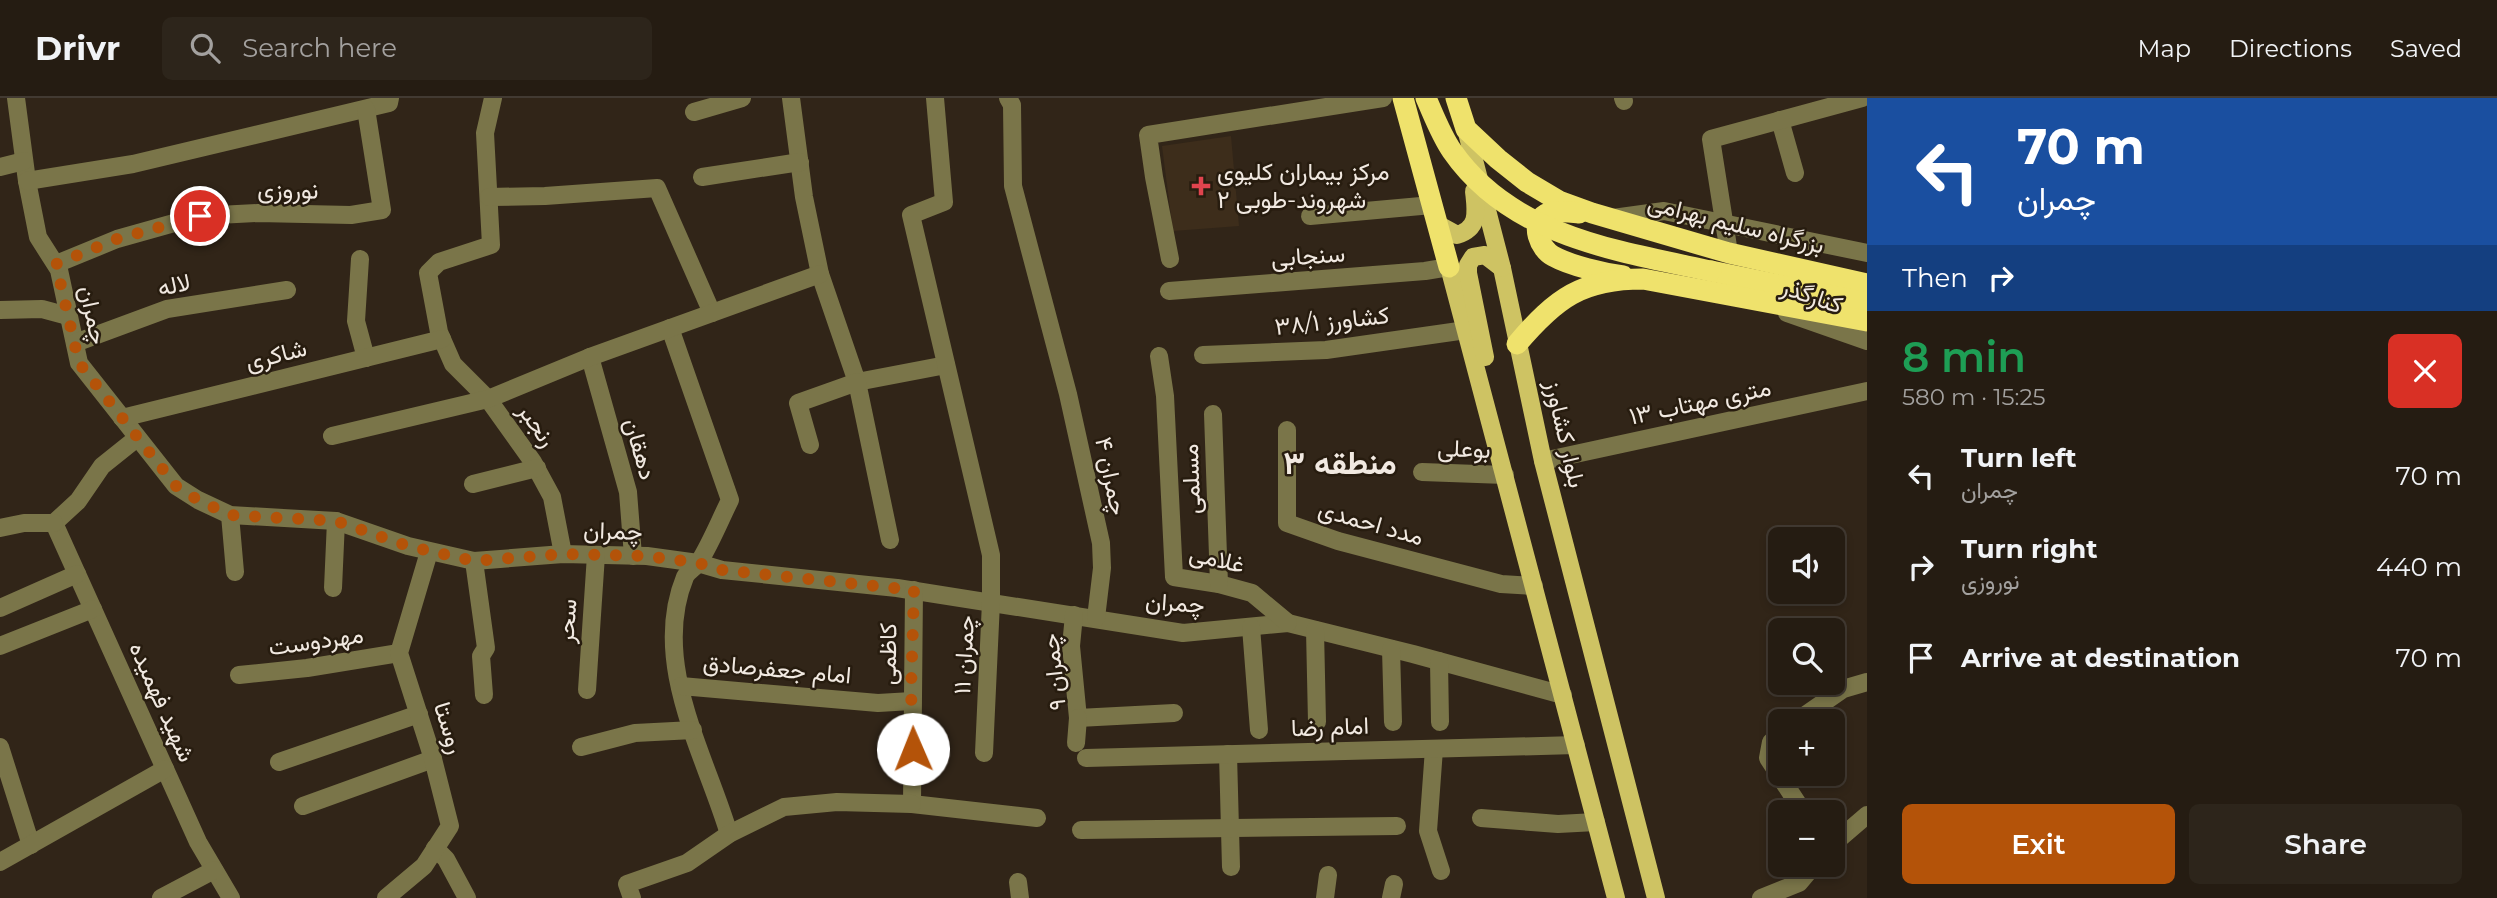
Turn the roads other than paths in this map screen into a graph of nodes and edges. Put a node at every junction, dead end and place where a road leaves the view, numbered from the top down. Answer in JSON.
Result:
{"nodes":[{"id":1,"x":390,"y":98,"type":"edge"},
{"id":2,"x":493,"y":98,"type":"edge"},
{"id":3,"x":742,"y":98,"type":"edge"},
{"id":4,"x":791,"y":98,"type":"edge"},
{"id":5,"x":935,"y":98,"type":"edge"},
{"id":6,"x":1008,"y":98,"type":"edge"},
{"id":7,"x":1383,"y":98,"type":"edge"},
{"id":8,"x":1403,"y":98,"type":"edge"},
{"id":9,"x":1426,"y":98,"type":"edge"},
{"id":10,"x":1456,"y":98,"type":"edge"},
{"id":11,"x":1862,"y":98,"type":"edge"},
{"id":12,"x":11,"y":106,"type":"edge"},
{"id":13,"x":366,"y":109,"type":"junction"},
{"id":14,"x":694,"y":112,"type":"dead end"},
{"id":15,"x":1780,"y":120,"type":"junction"},
{"id":16,"x":1466,"y":129,"type":"junction"},
{"id":17,"x":24,"y":161,"type":"junction"},
{"id":18,"x":800,"y":162,"type":"junction"},
{"id":19,"x":0,"y":167,"type":"edge"},
{"id":20,"x":1795,"y":173,"type":"dead end"},
{"id":21,"x":702,"y":177,"type":"dead end"},
{"id":22,"x":27,"y":181,"type":"junction"},
{"id":23,"x":489,"y":197,"type":"junction"},
{"id":24,"x":1435,"y":215,"type":"junction"},
{"id":25,"x":1310,"y":216,"type":"dead end"},
{"id":26,"x":1601,"y":216,"type":"junction"},
{"id":27,"x":1724,"y":222,"type":"junction"},
{"id":28,"x":1729,"y":253,"type":"junction"},
{"id":29,"x":1867,"y":253,"type":"edge"},
{"id":30,"x":360,"y":259,"type":"dead end"},
{"id":31,"x":1171,"y":259,"type":"dead end"},
{"id":32,"x":56,"y":264,"type":"junction"},
{"id":33,"x":1449,"y":267,"type":"junction"},
{"id":34,"x":1502,"y":268,"type":"junction"},
{"id":35,"x":820,"y":274,"type":"junction"},
{"id":36,"x":1643,"y":279,"type":"junction"},
{"id":37,"x":1867,"y":284,"type":"edge"},
{"id":38,"x":287,"y":290,"type":"dead end"},
{"id":39,"x":1169,"y":291,"type":"dead end"},
{"id":40,"x":1741,"y":297,"type":"junction"},
{"id":41,"x":1867,"y":303,"type":"edge"},
{"id":42,"x":0,"y":310,"type":"edge"},
{"id":43,"x":712,"y":313,"type":"junction"},
{"id":44,"x":68,"y":316,"type":"junction"},
{"id":45,"x":1867,"y":321,"type":"edge"},
{"id":46,"x":670,"y":328,"type":"junction"},
{"id":47,"x":1466,"y":330,"type":"junction"},
{"id":48,"x":442,"y":339,"type":"junction"},
{"id":49,"x":1867,"y":341,"type":"edge"},
{"id":50,"x":75,"y":343,"type":"junction"},
{"id":51,"x":1517,"y":344,"type":"junction"},
{"id":52,"x":1203,"y":355,"type":"dead end"},
{"id":53,"x":1159,"y":356,"type":"dead end"},
{"id":54,"x":590,"y":357,"type":"junction"},
{"id":55,"x":366,"y":358,"type":"junction"},
{"id":56,"x":946,"y":365,"type":"junction"},
{"id":57,"x":857,"y":382,"type":"junction"},
{"id":58,"x":1867,"y":391,"type":"edge"},
{"id":59,"x":488,"y":398,"type":"junction"},
{"id":60,"x":1213,"y":414,"type":"dead end"},
{"id":61,"x":122,"y":418,"type":"junction"},
{"id":62,"x":1490,"y":421,"type":"junction"},
{"id":63,"x":1287,"y":430,"type":"dead end"},
{"id":64,"x":332,"y":436,"type":"dead end"},
{"id":65,"x":137,"y":438,"type":"junction"},
{"id":66,"x":810,"y":445,"type":"dead end"},
{"id":67,"x":1543,"y":461,"type":"junction"},
{"id":68,"x":537,"y":468,"type":"junction"},
{"id":69,"x":1422,"y":472,"type":"dead end"},
{"id":70,"x":1504,"y":475,"type":"junction"},
{"id":71,"x":473,"y":484,"type":"dead end"},
{"id":72,"x":230,"y":515,"type":"junction"},
{"id":73,"x":336,"y":521,"type":"junction"},
{"id":74,"x":54,"y":523,"type":"junction"},
{"id":75,"x":0,"y":528,"type":"edge"},
{"id":76,"x":890,"y":540,"type":"dead end"},
{"id":77,"x":429,"y":552,"type":"junction"},
{"id":78,"x":563,"y":554,"type":"junction"},
{"id":79,"x":596,"y":555,"type":"junction"},
{"id":80,"x":633,"y":556,"type":"junction"},
{"id":81,"x":474,"y":561,"type":"junction"},
{"id":82,"x":698,"y":563,"type":"junction"},
{"id":83,"x":235,"y":572,"type":"dead end"},
{"id":84,"x":78,"y":574,"type":"junction"},
{"id":85,"x":1219,"y":584,"type":"junction"},
{"id":86,"x":1534,"y":586,"type":"junction"},
{"id":87,"x":333,"y":588,"type":"dead end"},
{"id":88,"x":914,"y":590,"type":"junction"},
{"id":89,"x":991,"y":602,"type":"junction"},
{"id":90,"x":0,"y":608,"type":"edge"},
{"id":91,"x":93,"y":609,"type":"junction"},
{"id":92,"x":1074,"y":615,"type":"junction"},
{"id":93,"x":1096,"y":618,"type":"junction"},
{"id":94,"x":1288,"y":624,"type":"junction"},
{"id":95,"x":1251,"y":627,"type":"junction"},
{"id":96,"x":1315,"y":630,"type":"junction"},
{"id":97,"x":0,"y":646,"type":"edge"},
{"id":98,"x":1391,"y":649,"type":"junction"},
{"id":99,"x":399,"y":653,"type":"junction"},
{"id":100,"x":1439,"y":661,"type":"junction"},
{"id":101,"x":239,"y":675,"type":"dead end"},
{"id":102,"x":1867,"y":682,"type":"edge"},
{"id":103,"x":681,"y":686,"type":"junction"},
{"id":104,"x":587,"y":690,"type":"dead end"},
{"id":105,"x":484,"y":695,"type":"dead end"},
{"id":106,"x":1563,"y":695,"type":"junction"},
{"id":107,"x":912,"y":701,"type":"junction"},
{"id":108,"x":1814,"y":709,"type":"edge"},
{"id":109,"x":1174,"y":713,"type":"dead end"},
{"id":110,"x":419,"y":714,"type":"junction"},
{"id":111,"x":1078,"y":718,"type":"junction"},
{"id":112,"x":1317,"y":722,"type":"dead end"},
{"id":113,"x":1393,"y":722,"type":"dead end"},
{"id":114,"x":1440,"y":722,"type":"dead end"},
{"id":115,"x":693,"y":730,"type":"junction"},
{"id":116,"x":1259,"y":730,"type":"dead end"},
{"id":117,"x":1576,"y":745,"type":"junction"},
{"id":118,"x":0,"y":747,"type":"edge"},
{"id":119,"x":581,"y":747,"type":"dead end"},
{"id":120,"x":1434,"y":749,"type":"junction"},
{"id":121,"x":984,"y":753,"type":"dead end"},
{"id":122,"x":1228,"y":754,"type":"junction"},
{"id":123,"x":433,"y":759,"type":"junction"},
{"id":124,"x":279,"y":762,"type":"dead end"},
{"id":125,"x":3,"y":769,"type":"edge"},
{"id":126,"x":165,"y":769,"type":"junction"},
{"id":127,"x":912,"y":804,"type":"junction"},
{"id":128,"x":303,"y":806,"type":"dead end"},
{"id":129,"x":1867,"y":815,"type":"edge"},
{"id":130,"x":1037,"y":818,"type":"dead end"},
{"id":131,"x":1481,"y":818,"type":"dead end"},
{"id":132,"x":1596,"y":822,"type":"junction"},
{"id":133,"x":1397,"y":826,"type":"dead end"},
{"id":134,"x":1230,"y":829,"type":"junction"},
{"id":135,"x":1081,"y":830,"type":"dead end"},
{"id":136,"x":1845,"y":832,"type":"edge"},
{"id":137,"x":729,"y":834,"type":"junction"},
{"id":138,"x":30,"y":845,"type":"junction"},
{"id":139,"x":435,"y":848,"type":"junction"},
{"id":140,"x":0,"y":862,"type":"edge"},
{"id":141,"x":1231,"y":867,"type":"dead end"},
{"id":142,"x":214,"y":870,"type":"junction"},
{"id":143,"x":1441,"y":871,"type":"dead end"},
{"id":144,"x":1328,"y":875,"type":"dead end"},
{"id":145,"x":1804,"y":877,"type":"edge"},
{"id":146,"x":161,"y":898,"type":"edge"},
{"id":147,"x":230,"y":898,"type":"edge"},
{"id":148,"x":386,"y":898,"type":"edge"},
{"id":149,"x":467,"y":898,"type":"edge"},
{"id":150,"x":632,"y":898,"type":"edge"},
{"id":151,"x":1325,"y":898,"type":"edge"},
{"id":152,"x":1616,"y":898,"type":"edge"},
{"id":153,"x":1656,"y":898,"type":"edge"},
{"id":154,"x":1761,"y":898,"type":"edge"}],
"edges":[{"from":1,"to":13,"type":"street"},
{"from":2,"to":23,"type":"street"},
{"from":3,"to":14,"type":"street"},
{"from":4,"to":18,"type":"street"},
{"from":5,"to":56,"type":"street","name":"چمران ۱۱"},
{"from":6,"to":93,"type":"street","name":"چمران ۴"},
{"from":7,"to":31,"type":"street"},
{"from":8,"to":24,"type":"highway"},
{"from":9,"to":41,"type":"highway","bridge":true},
{"from":10,"to":16,"type":"highway"},
{"from":11,"to":15,"type":"street"},
{"from":12,"to":17,"type":"street","name":"چمران"},
{"from":13,"to":22,"type":"street"},
{"from":13,"to":32,"type":"street","name":"نوروزی"},
{"from":15,"to":20,"type":"street"},
{"from":15,"to":27,"type":"street"},
{"from":16,"to":24,"type":"main road"},
{"from":16,"to":26,"type":"highway"},
{"from":16,"to":34,"type":"main road","name":"بلوار کشاورز"},
{"from":17,"to":19,"type":"street"},
{"from":17,"to":22,"type":"street","name":"چمران"},
{"from":18,"to":21,"type":"street"},
{"from":18,"to":35,"type":"street"},
{"from":22,"to":32,"type":"street","name":"چمران"},
{"from":23,"to":43,"type":"street"},
{"from":23,"to":48,"type":"street","name":"رنجبر"},
{"from":24,"to":25,"type":"street"},
{"from":24,"to":33,"type":"highway"},
{"from":26,"to":27,"type":"street","name":"کنارگذر"},
{"from":26,"to":28,"type":"highway","name":"بزرگراه سلیم بهرامی"},
{"from":26,"to":36,"type":"highway"},
{"from":27,"to":28,"type":"street"},
{"from":27,"to":29,"type":"street","name":"کنارگذر"},
{"from":28,"to":37,"type":"highway","name":"بزرگراه سلیم بهرامی"},
{"from":30,"to":55,"type":"street"},
{"from":32,"to":44,"type":"street","name":"چمران"},
{"from":33,"to":39,"type":"street","name":"سنجابی"},
{"from":33,"to":47,"type":"main road"},
{"from":34,"to":51,"type":"main road","name":"بلوار کشاورز"},
{"from":34,"to":62,"type":"main road"},
{"from":35,"to":43,"type":"street"},
{"from":35,"to":57,"type":"street"},
{"from":36,"to":40,"type":"highway"},
{"from":36,"to":51,"type":"highway"},
{"from":38,"to":50,"type":"street","name":"لاله"},
{"from":40,"to":45,"type":"highway"},
{"from":40,"to":49,"type":"street","name":"کنارگذر"},
{"from":42,"to":44,"type":"street"},
{"from":43,"to":46,"type":"street"},
{"from":44,"to":50,"type":"street","name":"چمران"},
{"from":46,"to":54,"type":"street"},
{"from":46,"to":82,"type":"street"},
{"from":47,"to":52,"type":"street","name":"کشاورز ۳۸/۱"},
{"from":47,"to":62,"type":"main road"},
{"from":48,"to":55,"type":"street","name":"شاکری"},
{"from":48,"to":59,"type":"street","name":"رنجبر"},
{"from":50,"to":61,"type":"street","name":"چمران"},
{"from":51,"to":67,"type":"main road","name":"بلوار کشاورز"},
{"from":53,"to":85,"type":"street","name":"غلامی"},
{"from":54,"to":59,"type":"street"},
{"from":54,"to":80,"type":"street","name":"دهقان"},
{"from":55,"to":61,"type":"street","name":"شاکری"},
{"from":56,"to":57,"type":"street"},
{"from":56,"to":89,"type":"street","name":"چمران ۱۱"},
{"from":57,"to":66,"type":"street"},
{"from":57,"to":76,"type":"street"},
{"from":58,"to":67,"type":"street","name":"۱۳ متری مهتاب"},
{"from":59,"to":64,"type":"street"},
{"from":59,"to":68,"type":"street","name":"رنجبر"},
{"from":60,"to":85,"type":"street","name":"مسلمی"},
{"from":61,"to":65,"type":"street","name":"چمران"},
{"from":62,"to":70,"type":"main road"},
{"from":63,"to":86,"type":"street","name":"مدد احمدی"},
{"from":65,"to":72,"type":"street","name":"چمران"},
{"from":65,"to":74,"type":"street"},
{"from":67,"to":153,"type":"main road","name":"بلوار کشاورز"},
{"from":68,"to":71,"type":"street"},
{"from":68,"to":78,"type":"street","name":"رنجبر"},
{"from":69,"to":70,"type":"street","name":"بوعلی"},
{"from":70,"to":86,"type":"main road"},
{"from":72,"to":73,"type":"street","name":"چمران"},
{"from":72,"to":83,"type":"street"},
{"from":73,"to":77,"type":"street","name":"چمران"},
{"from":73,"to":87,"type":"street"},
{"from":74,"to":75,"type":"street"},
{"from":74,"to":84,"type":"street","name":"شهید فهمیده"},
{"from":77,"to":81,"type":"street","name":"چمران"},
{"from":77,"to":99,"type":"street"},
{"from":78,"to":79,"type":"street","name":"چمران"},
{"from":78,"to":81,"type":"street","name":"چمران"},
{"from":79,"to":80,"type":"street","name":"چمران"},
{"from":79,"to":104,"type":"street","name":"سحر"},
{"from":80,"to":82,"type":"street","name":"چمران"},
{"from":81,"to":105,"type":"street"},
{"from":82,"to":88,"type":"street","name":"چمران"},
{"from":82,"to":103,"type":"street"},
{"from":84,"to":90,"type":"street"},
{"from":84,"to":91,"type":"street","name":"شهید فهمیده"},
{"from":85,"to":94,"type":"street","name":"غلامی"},
{"from":86,"to":106,"type":"main road"},
{"from":88,"to":89,"type":"street","name":"چمران"},
{"from":88,"to":107,"type":"street","name":"کاظمی"},
{"from":89,"to":92,"type":"street","name":"چمران"},
{"from":89,"to":121,"type":"street","name":"چمران ۱۱"},
{"from":91,"to":97,"type":"street"},
{"from":91,"to":126,"type":"street","name":"شهید فهمیده"},
{"from":92,"to":93,"type":"street","name":"چمران"},
{"from":92,"to":111,"type":"street","name":"چمران ۹"},
{"from":93,"to":95,"type":"street","name":"چمران"},
{"from":94,"to":95,"type":"street","name":"چمران"},
{"from":94,"to":96,"type":"street","name":"چمران"},
{"from":95,"to":116,"type":"street"},
{"from":96,"to":98,"type":"street","name":"چمران"},
{"from":96,"to":112,"type":"street"},
{"from":98,"to":100,"type":"street","name":"چمران"},
{"from":98,"to":113,"type":"street"},
{"from":99,"to":101,"type":"street","name":"مهردوست"},
{"from":99,"to":110,"type":"street","name":"روستا"},
{"from":100,"to":106,"type":"street","name":"چمران"},
{"from":100,"to":114,"type":"street"},
{"from":102,"to":108,"type":"street"},
{"from":103,"to":107,"type":"street","name":"امام جعفرصادق"},
{"from":103,"to":115,"type":"street"},
{"from":106,"to":117,"type":"main road"},
{"from":107,"to":127,"type":"street","name":"کاظمی"},
{"from":109,"to":111,"type":"street","name":"چمران ۹"},
{"from":110,"to":123,"type":"street","name":"روستا"},
{"from":110,"to":124,"type":"street"},
{"from":111,"to":122,"type":"street","name":"امام رضا"},
{"from":115,"to":119,"type":"street"},
{"from":115,"to":137,"type":"street"},
{"from":117,"to":120,"type":"street","name":"امام رضا"},
{"from":117,"to":132,"type":"main road"},
{"from":118,"to":125,"type":"street"},
{"from":120,"to":122,"type":"street","name":"امام رضا"},
{"from":120,"to":143,"type":"street"},
{"from":122,"to":134,"type":"street"},
{"from":123,"to":128,"type":"street"},
{"from":123,"to":139,"type":"street","name":"روستا"},
{"from":125,"to":138,"type":"street"},
{"from":126,"to":138,"type":"street"},
{"from":126,"to":142,"type":"street","name":"شهید فهمیده"},
{"from":127,"to":130,"type":"street"},
{"from":127,"to":137,"type":"street"},
{"from":129,"to":136,"type":"street"},
{"from":131,"to":132,"type":"street"},
{"from":132,"to":152,"type":"main road"},
{"from":133,"to":134,"type":"street"},
{"from":134,"to":135,"type":"street"},
{"from":134,"to":141,"type":"street"},
{"from":137,"to":150,"type":"street"},
{"from":138,"to":140,"type":"street"},
{"from":139,"to":148,"type":"street","name":"روستا"},
{"from":139,"to":149,"type":"street"},
{"from":142,"to":146,"type":"street"},
{"from":142,"to":147,"type":"street","name":"شهید فهمیده"},
{"from":144,"to":151,"type":"street"},
{"from":145,"to":154,"type":"street"}]}
